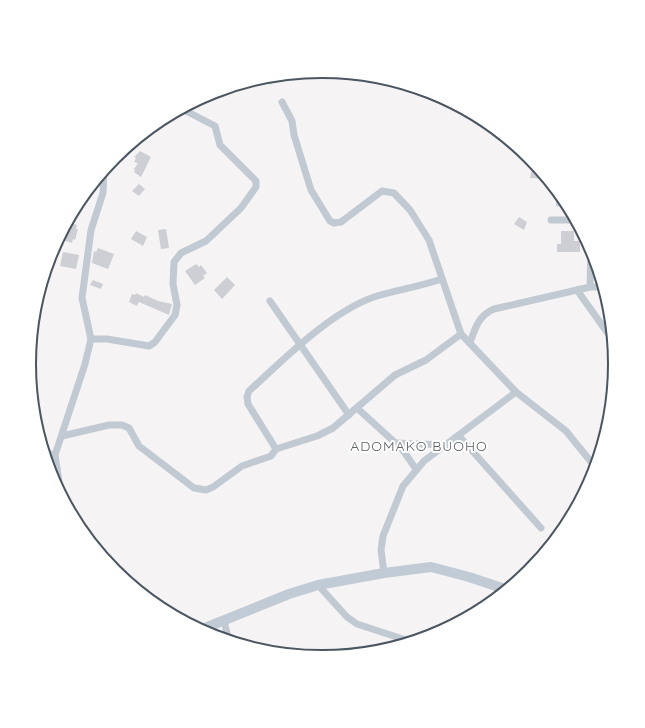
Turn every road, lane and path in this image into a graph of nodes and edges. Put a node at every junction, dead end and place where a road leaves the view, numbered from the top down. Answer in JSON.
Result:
{"nodes":[{"id":1,"x":282,"y":102,"type":"dead end"},
{"id":2,"x":187,"y":112,"type":"edge"},
{"id":3,"x":104,"y":179,"type":"edge"},
{"id":4,"x":551,"y":220,"type":"dead end"},
{"id":5,"x":570,"y":220,"type":"edge"},
{"id":6,"x":591,"y":263,"type":"edge"},
{"id":7,"x":442,"y":279,"type":"junction"},
{"id":8,"x":590,"y":287,"type":"junction"},
{"id":9,"x":598,"y":287,"type":"edge"},
{"id":10,"x":577,"y":290,"type":"junction"},
{"id":11,"x":270,"y":301,"type":"dead end"},
{"id":12,"x":607,"y":333,"type":"edge"},
{"id":13,"x":461,"y":334,"type":"junction"},
{"id":14,"x":91,"y":339,"type":"junction"},
{"id":15,"x":470,"y":343,"type":"junction"},
{"id":16,"x":300,"y":344,"type":"junction"},
{"id":17,"x":516,"y":392,"type":"junction"},
{"id":18,"x":357,"y":408,"type":"junction"},
{"id":19,"x":349,"y":415,"type":"junction"},
{"id":20,"x":62,"y":436,"type":"junction"},
{"id":21,"x":459,"y":436,"type":"junction"},
{"id":22,"x":395,"y":443,"type":"junction"},
{"id":23,"x":446,"y":445,"type":"junction"},
{"id":24,"x":276,"y":449,"type":"junction"},
{"id":25,"x":50,"y":454,"type":"edge"},
{"id":26,"x":55,"y":455,"type":"junction"},
{"id":27,"x":591,"y":462,"type":"edge"},
{"id":28,"x":416,"y":469,"type":"junction"},
{"id":29,"x":58,"y":473,"type":"edge"},
{"id":30,"x":541,"y":528,"type":"dead end"},
{"id":31,"x":384,"y":573,"type":"junction"},
{"id":32,"x":318,"y":585,"type":"junction"},
{"id":33,"x":501,"y":588,"type":"edge"},
{"id":34,"x":224,"y":620,"type":"junction"},
{"id":35,"x":208,"y":627,"type":"edge"},
{"id":36,"x":227,"y":634,"type":"edge"},
{"id":37,"x":403,"y":639,"type":"edge"}],
"edges":[{"from":1,"to":7,"type":"street"},
{"from":2,"to":14,"type":"street"},
{"from":3,"to":14,"type":"street"},
{"from":4,"to":5,"type":"street"},
{"from":6,"to":8,"type":"street"},
{"from":7,"to":13,"type":"street"},
{"from":7,"to":16,"type":"street"},
{"from":8,"to":9,"type":"street"},
{"from":8,"to":10,"type":"street"},
{"from":10,"to":12,"type":"street"},
{"from":10,"to":15,"type":"street"},
{"from":11,"to":16,"type":"street"},
{"from":13,"to":15,"type":"street"},
{"from":13,"to":18,"type":"street"},
{"from":14,"to":20,"type":"street"},
{"from":15,"to":17,"type":"street"},
{"from":16,"to":19,"type":"street"},
{"from":16,"to":24,"type":"street"},
{"from":17,"to":21,"type":"street"},
{"from":17,"to":27,"type":"street"},
{"from":18,"to":19,"type":"street"},
{"from":18,"to":22,"type":"street"},
{"from":19,"to":24,"type":"street"},
{"from":20,"to":24,"type":"street"},
{"from":20,"to":26,"type":"street"},
{"from":21,"to":23,"type":"street"},
{"from":21,"to":30,"type":"street"},
{"from":22,"to":23,"type":"street"},
{"from":22,"to":28,"type":"street"},
{"from":23,"to":28,"type":"street"},
{"from":25,"to":26,"type":"street"},
{"from":26,"to":29,"type":"street"},
{"from":28,"to":31,"type":"street"},
{"from":31,"to":32,"type":"street"},
{"from":31,"to":33,"type":"street"},
{"from":32,"to":34,"type":"street"},
{"from":32,"to":37,"type":"street"},
{"from":34,"to":35,"type":"street"},
{"from":34,"to":36,"type":"street"}]}
